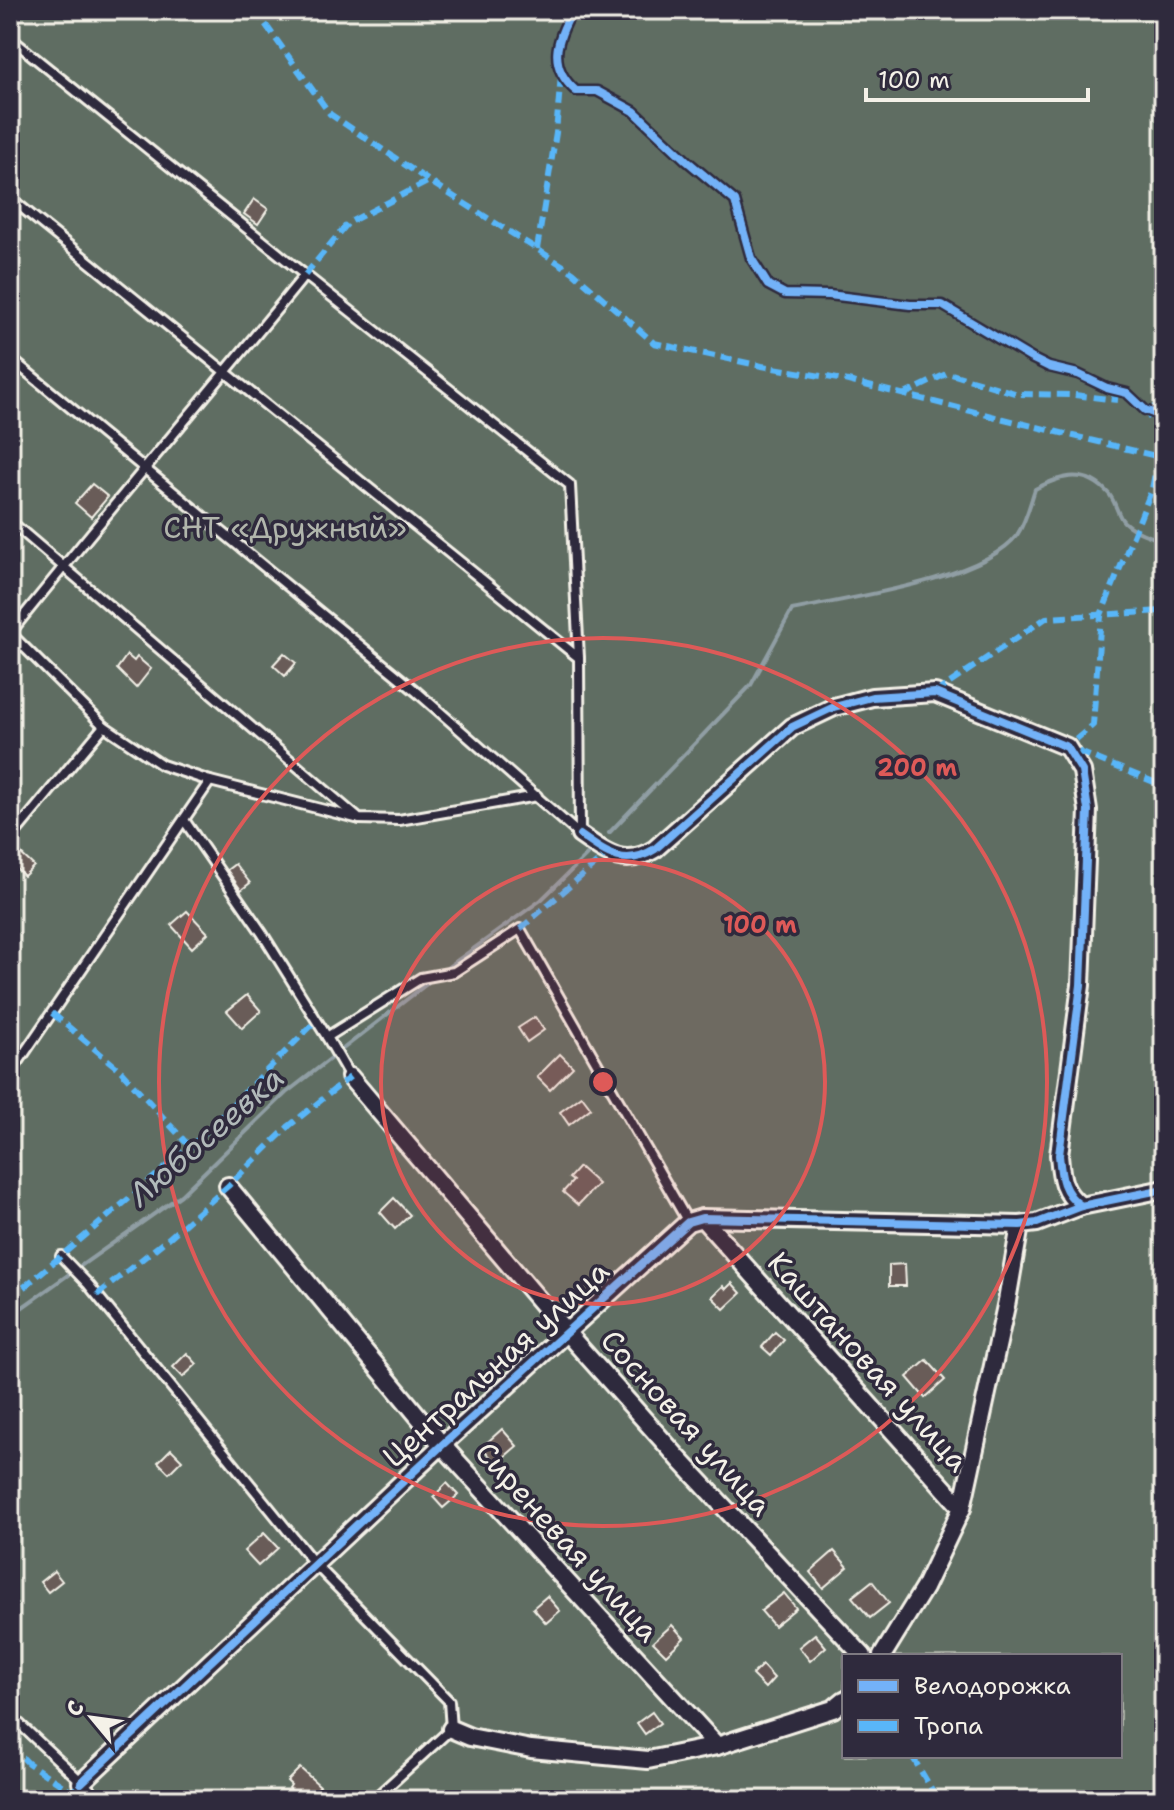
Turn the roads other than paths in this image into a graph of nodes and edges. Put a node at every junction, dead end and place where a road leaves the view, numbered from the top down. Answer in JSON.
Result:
{"nodes":[{"id":1,"x":10,"y":41,"type":"edge"},
{"id":2,"x":10,"y":198,"type":"edge"},
{"id":3,"x":305,"y":275,"type":"junction"},
{"id":4,"x":10,"y":358,"type":"edge"},
{"id":5,"x":227,"y":371,"type":"junction"},
{"id":6,"x":143,"y":469,"type":"junction"},
{"id":7,"x":10,"y":521,"type":"edge"},
{"id":8,"x":65,"y":565,"type":"junction"},
{"id":9,"x":10,"y":633,"type":"edge"},
{"id":10,"x":579,"y":658,"type":"junction"},
{"id":11,"x":104,"y":726,"type":"junction"},
{"id":12,"x":210,"y":781,"type":"junction"},
{"id":13,"x":537,"y":796,"type":"junction"},
{"id":14,"x":359,"y":819,"type":"junction"},
{"id":15,"x":184,"y":820,"type":"junction"},
{"id":16,"x":10,"y":832,"type":"edge"},
{"id":17,"x":580,"y":835,"type":"junction"},
{"id":18,"x":327,"y":1037,"type":"junction"},
{"id":19,"x":10,"y":1074,"type":"edge"},
{"id":20,"x":350,"y":1077,"type":"joint"},
{"id":21,"x":228,"y":1186,"type":"dead end"},
{"id":22,"x":1164,"y":1189,"type":"edge"},
{"id":23,"x":1081,"y":1206,"type":"junction"},
{"id":24,"x":695,"y":1220,"type":"junction"},
{"id":25,"x":1029,"y":1224,"type":"junction"},
{"id":26,"x":61,"y":1256,"type":"dead end"},
{"id":27,"x":566,"y":1332,"type":"junction"},
{"id":28,"x":442,"y":1445,"type":"junction"},
{"id":29,"x":962,"y":1508,"type":"junction"},
{"id":30,"x":314,"y":1563,"type":"junction"},
{"id":31,"x":861,"y":1654,"type":"edge"},
{"id":32,"x":883,"y":1654,"type":"edge"},
{"id":33,"x":842,"y":1702,"type":"edge"},
{"id":34,"x":10,"y":1715,"type":"edge"},
{"id":35,"x":451,"y":1729,"type":"junction"},
{"id":36,"x":717,"y":1746,"type":"junction"},
{"id":37,"x":81,"y":1783,"type":"junction"},
{"id":38,"x":101,"y":1800,"type":"edge"},
{"id":39,"x":373,"y":1800,"type":"edge"}],
"edges":[{"from":1,"to":3,"type":"lane"},
{"from":2,"to":5,"type":"lane"},
{"from":3,"to":5,"type":"lane"},
{"from":3,"to":10,"type":"lane"},
{"from":4,"to":6,"type":"lane"},
{"from":5,"to":6,"type":"lane"},
{"from":5,"to":10,"type":"lane"},
{"from":6,"to":8,"type":"lane"},
{"from":6,"to":13,"type":"lane"},
{"from":7,"to":8,"type":"lane"},
{"from":8,"to":9,"type":"lane"},
{"from":8,"to":14,"type":"lane"},
{"from":9,"to":11,"type":"lane"},
{"from":10,"to":17,"type":"lane"},
{"from":11,"to":12,"type":"lane"},
{"from":11,"to":16,"type":"lane"},
{"from":12,"to":14,"type":"lane"},
{"from":12,"to":15,"type":"lane"},
{"from":13,"to":14,"type":"lane"},
{"from":13,"to":17,"type":"lane"},
{"from":15,"to":18,"type":"lane"},
{"from":15,"to":19,"type":"lane"},
{"from":17,"to":23,"type":"street"},
{"from":18,"to":20,"type":"lane"},
{"from":18,"to":24,"type":"lane"},
{"from":20,"to":27,"type":"street","name":"Сосновая улица"},
{"from":21,"to":28,"type":"street","name":"Сиреневая улица"},
{"from":22,"to":23,"type":"street"},
{"from":23,"to":25,"type":"street"},
{"from":24,"to":25,"type":"street"},
{"from":24,"to":27,"type":"street","name":"Центральная улица"},
{"from":24,"to":29,"type":"street","name":"Каштановая улица"},
{"from":25,"to":29,"type":"street"},
{"from":26,"to":30,"type":"lane"},
{"from":27,"to":28,"type":"street","name":"Центральная улица"},
{"from":27,"to":31,"type":"street","name":"Сосновая улица"},
{"from":28,"to":30,"type":"street","name":"Центральная улица"},
{"from":28,"to":36,"type":"street","name":"Сиреневая улица"},
{"from":29,"to":32,"type":"street"},
{"from":30,"to":35,"type":"lane"},
{"from":30,"to":37,"type":"street","name":"Центральная улица"},
{"from":33,"to":36,"type":"street"},
{"from":34,"to":37,"type":"lane"},
{"from":35,"to":36,"type":"street"},
{"from":35,"to":39,"type":"lane"},
{"from":37,"to":38,"type":"lane"}]}
